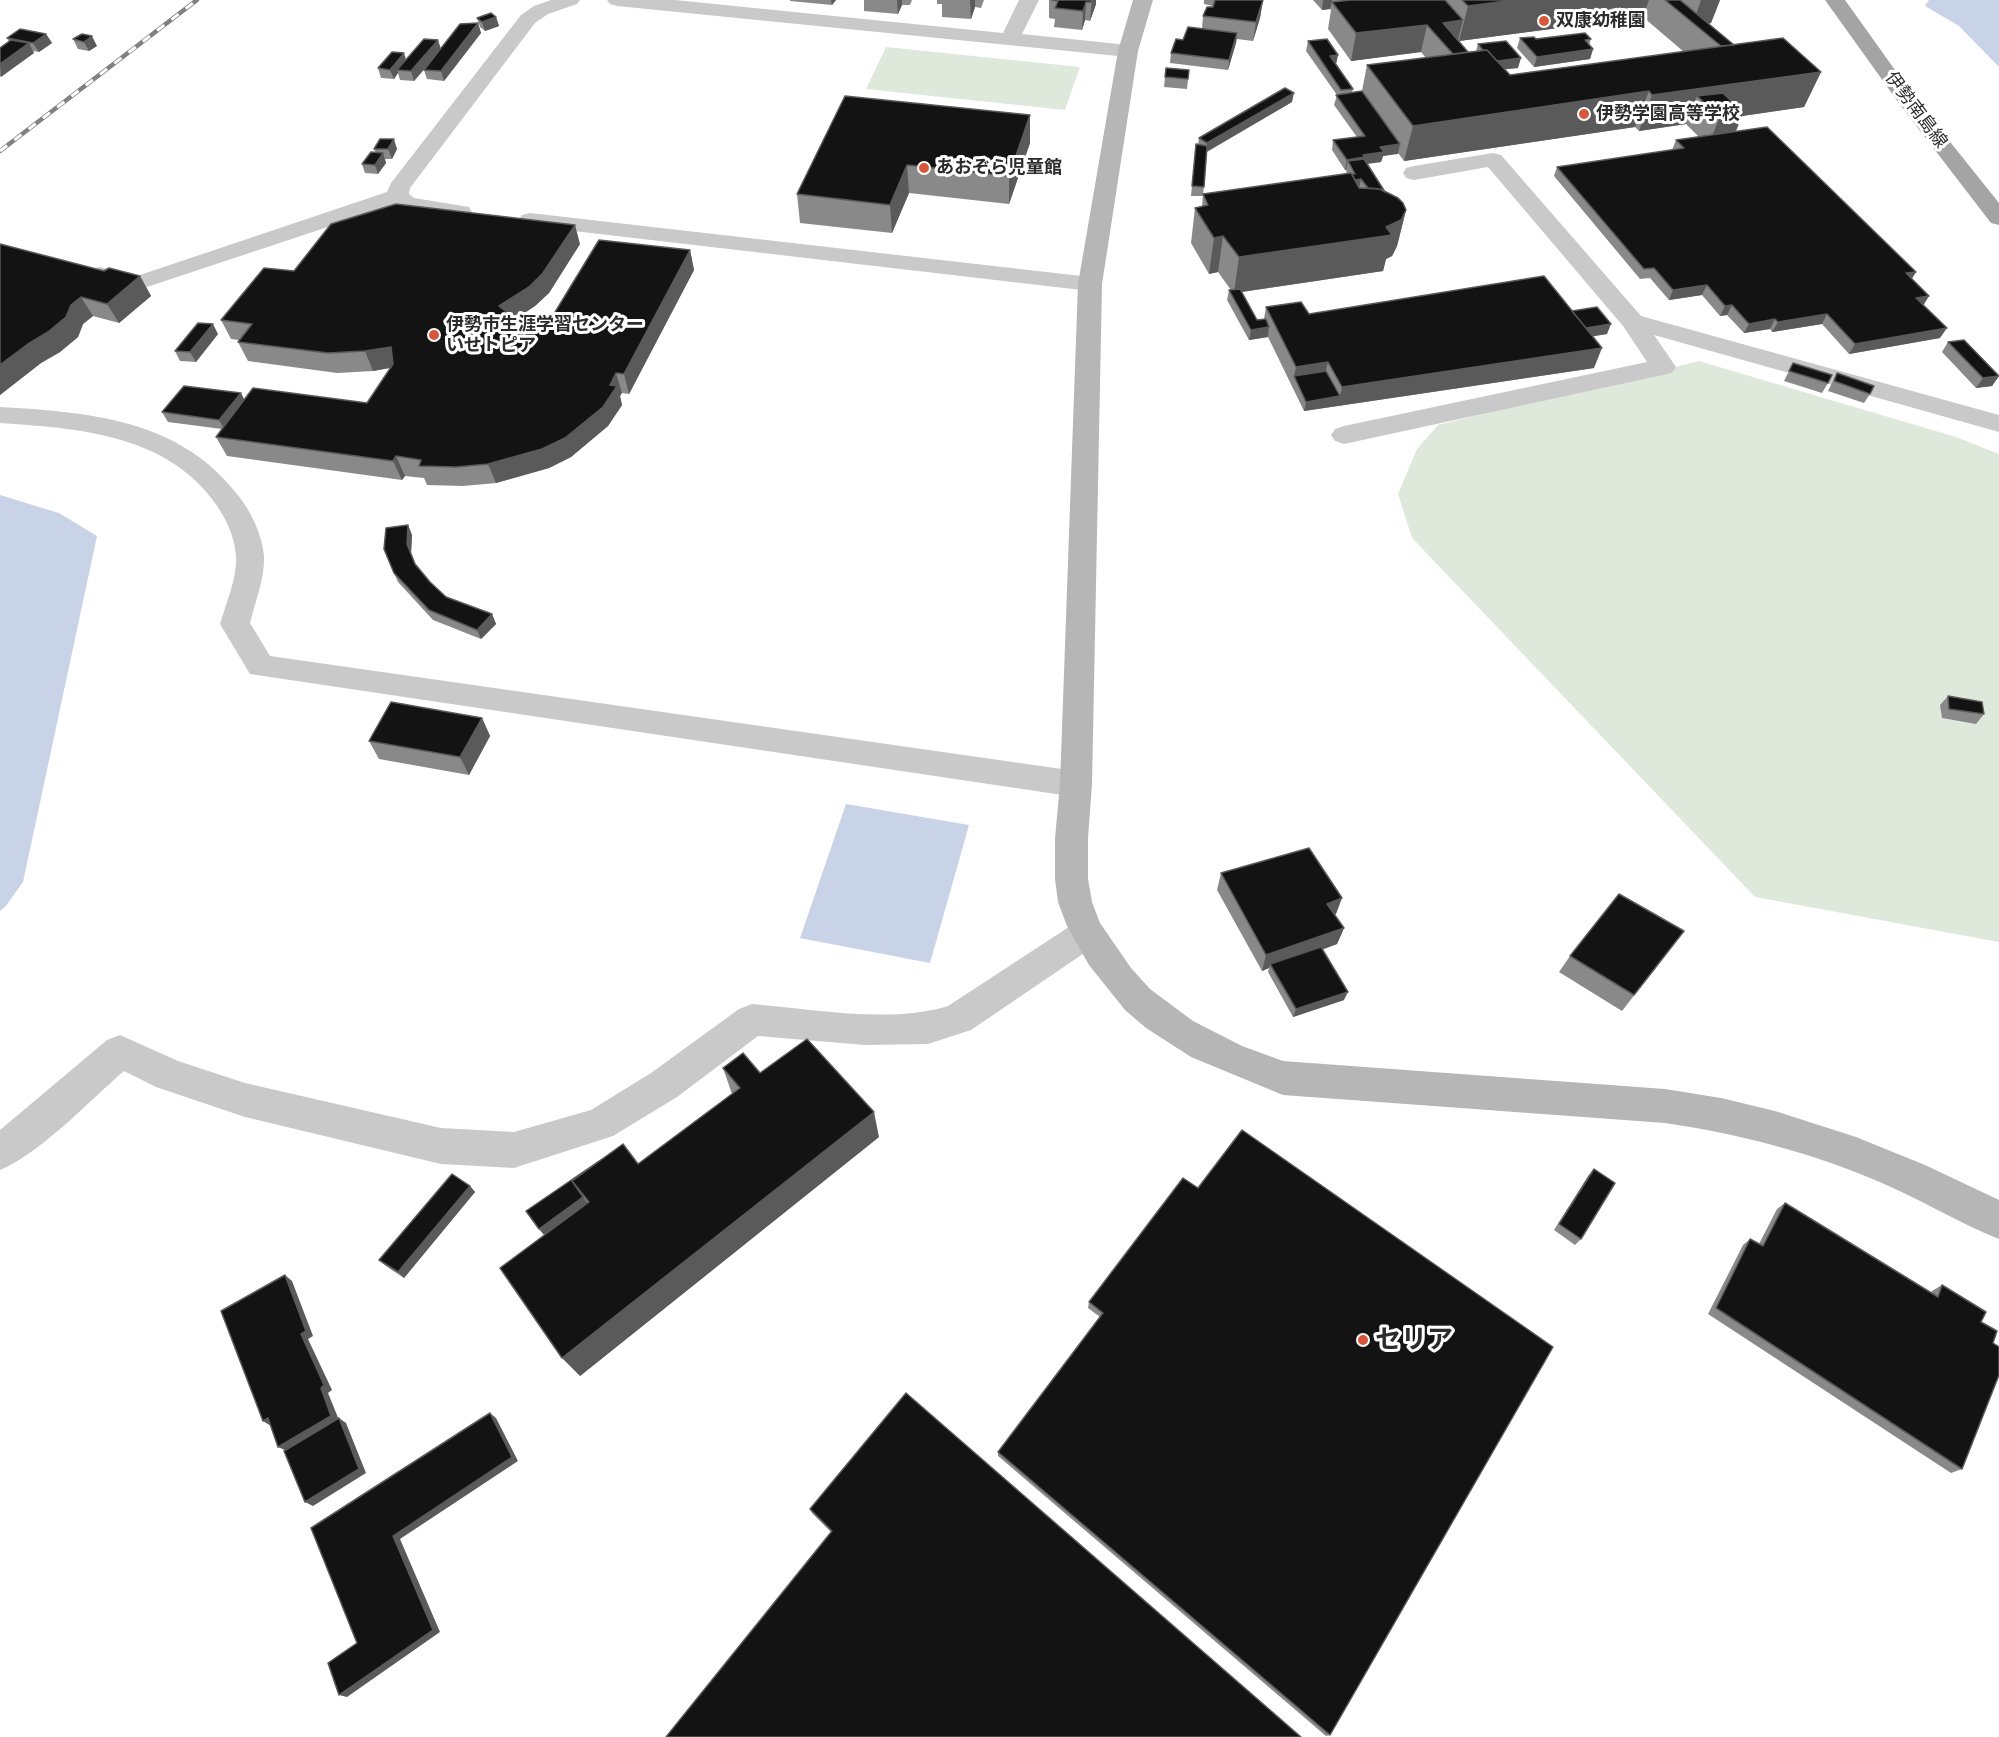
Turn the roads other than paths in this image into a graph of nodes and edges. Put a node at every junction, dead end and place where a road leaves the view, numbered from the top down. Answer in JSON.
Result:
{"nodes":[{"id":1,"x":570,"y":0,"type":"edge"},
{"id":2,"x":617,"y":0,"type":"edge"},
{"id":3,"x":1029,"y":0,"type":"edge"},
{"id":4,"x":1143,"y":0,"type":"edge"},
{"id":5,"x":1835,"y":0,"type":"edge"},
{"id":6,"x":688,"y":4,"type":"edge"},
{"id":7,"x":1010,"y":39,"type":"junction"},
{"id":8,"x":1128,"y":51,"type":"junction"},
{"id":9,"x":1414,"y":173,"type":"edge"},
{"id":10,"x":398,"y":196,"type":"junction"},
{"id":11,"x":482,"y":214,"type":"edge"},
{"id":12,"x":505,"y":217,"type":"edge"},
{"id":13,"x":1999,"y":218,"type":"edge"},
{"id":14,"x":81,"y":270,"type":"edge"},
{"id":15,"x":1090,"y":284,"type":"junction"},
{"id":16,"x":1632,"y":321,"type":"junction"},
{"id":17,"x":0,"y":415,"type":"edge"},
{"id":18,"x":1999,"y":424,"type":"edge"},
{"id":19,"x":1344,"y":435,"type":"dead end"},
{"id":20,"x":1076,"y":784,"type":"junction"},
{"id":21,"x":1087,"y":933,"type":"junction"},
{"id":22,"x":0,"y":1152,"type":"edge"},
{"id":23,"x":1999,"y":1220,"type":"edge"}],
"edges":[{"from":1,"to":10,"type":"street"},
{"from":2,"to":6,"type":"street"},
{"from":3,"to":7,"type":"street"},
{"from":4,"to":8,"type":"street"},
{"from":5,"to":13,"type":"main road","name":"伊勢南島線"},
{"from":6,"to":7,"type":"street"},
{"from":7,"to":8,"type":"street"},
{"from":8,"to":15,"type":"street"},
{"from":9,"to":16,"type":"street"},
{"from":10,"to":11,"type":"street"},
{"from":10,"to":14,"type":"street"},
{"from":12,"to":15,"type":"street"},
{"from":15,"to":20,"type":"street"},
{"from":16,"to":18,"type":"street"},
{"from":16,"to":19,"type":"street"},
{"from":17,"to":20,"type":"street"},
{"from":20,"to":21,"type":"street"},
{"from":21,"to":22,"type":"street"},
{"from":21,"to":23,"type":"street"}]}
